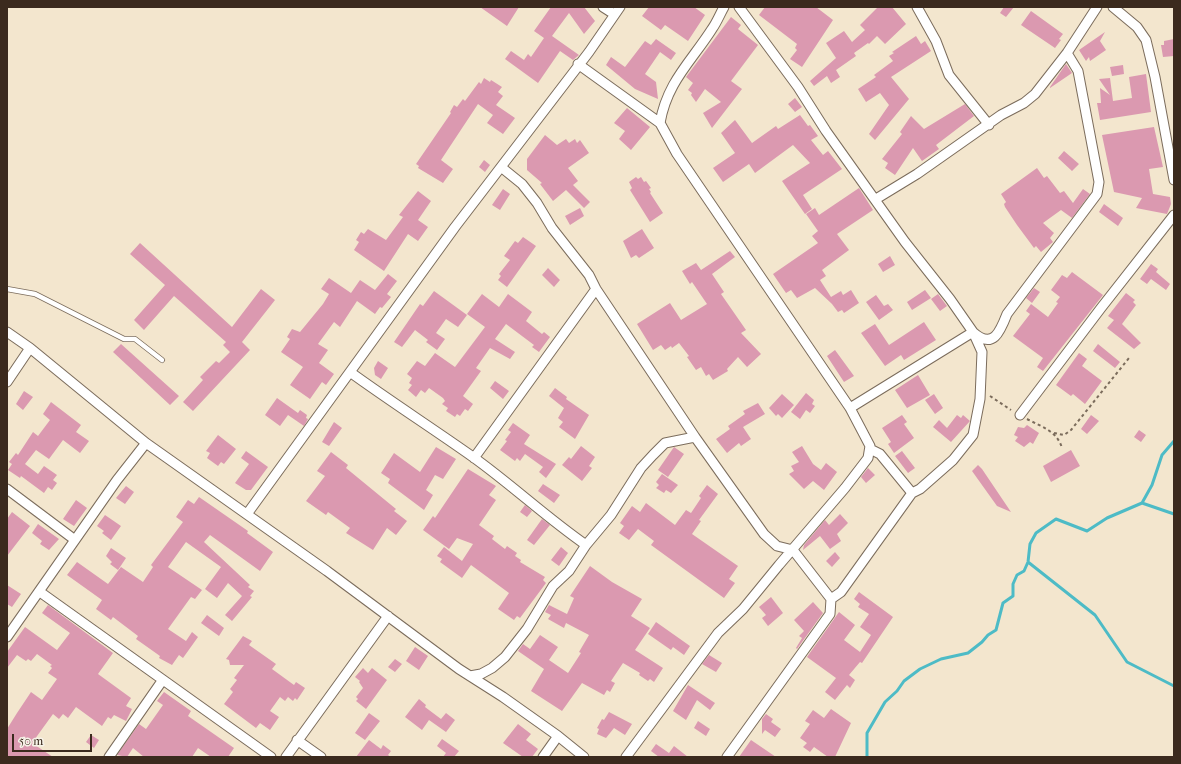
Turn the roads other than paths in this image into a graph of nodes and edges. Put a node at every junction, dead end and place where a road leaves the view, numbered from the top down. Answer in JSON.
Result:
{"nodes":[{"id":1,"x":603,"y":7,"type":"edge"},
{"id":2,"x":724,"y":7,"type":"edge"},
{"id":3,"x":738,"y":7,"type":"edge"},
{"id":4,"x":917,"y":7,"type":"edge"},
{"id":5,"x":1097,"y":7,"type":"edge"},
{"id":6,"x":1113,"y":7,"type":"edge"},
{"id":7,"x":617,"y":10,"type":"edge"},
{"id":8,"x":1068,"y":53,"type":"junction"},
{"id":9,"x":578,"y":64,"type":"junction"},
{"id":10,"x":660,"y":123,"type":"junction"},
{"id":11,"x":989,"y":125,"type":"junction"},
{"id":12,"x":501,"y":167,"type":"junction"},
{"id":13,"x":1174,"y":180,"type":"edge"},
{"id":14,"x":876,"y":199,"type":"junction"},
{"id":15,"x":1174,"y":215,"type":"edge"},
{"id":16,"x":7,"y":289,"type":"edge"},
{"id":17,"x":596,"y":289,"type":"junction"},
{"id":18,"x":7,"y":332,"type":"edge"},
{"id":19,"x":973,"y":332,"type":"junction"},
{"id":20,"x":30,"y":348,"type":"junction"},
{"id":21,"x":162,"y":360,"type":"dead end"},
{"id":22,"x":350,"y":372,"type":"junction"},
{"id":23,"x":7,"y":382,"type":"edge"},
{"id":24,"x":850,"y":408,"type":"junction"},
{"id":25,"x":1020,"y":415,"type":"dead end"},
{"id":26,"x":695,"y":437,"type":"junction"},
{"id":27,"x":146,"y":443,"type":"junction"},
{"id":28,"x":870,"y":449,"type":"junction"},
{"id":29,"x":474,"y":458,"type":"junction"},
{"id":30,"x":7,"y":489,"type":"edge"},
{"id":31,"x":912,"y":493,"type":"junction"},
{"id":32,"x":247,"y":514,"type":"junction"},
{"id":33,"x":75,"y":540,"type":"junction"},
{"id":34,"x":586,"y":545,"type":"junction"},
{"id":35,"x":792,"y":550,"type":"junction"},
{"id":36,"x":40,"y":592,"type":"junction"},
{"id":37,"x":831,"y":599,"type":"junction"},
{"id":38,"x":388,"y":616,"type":"junction"},
{"id":39,"x":7,"y":637,"type":"edge"},
{"id":40,"x":470,"y":676,"type":"junction"},
{"id":41,"x":162,"y":681,"type":"junction"},
{"id":42,"x":558,"y":736,"type":"junction"},
{"id":43,"x":297,"y":740,"type":"junction"},
{"id":44,"x":109,"y":757,"type":"edge"},
{"id":45,"x":271,"y":757,"type":"edge"},
{"id":46,"x":286,"y":757,"type":"edge"},
{"id":47,"x":321,"y":757,"type":"edge"},
{"id":48,"x":543,"y":757,"type":"edge"},
{"id":49,"x":584,"y":757,"type":"edge"},
{"id":50,"x":626,"y":757,"type":"edge"},
{"id":51,"x":727,"y":757,"type":"edge"}],
"edges":[{"from":1,"to":7,"type":"street"},
{"from":2,"to":10,"type":"street"},
{"from":3,"to":14,"type":"street"},
{"from":4,"to":11,"type":"street"},
{"from":5,"to":8,"type":"street"},
{"from":6,"to":13,"type":"street"},
{"from":7,"to":9,"type":"street"},
{"from":8,"to":11,"type":"street"},
{"from":8,"to":19,"type":"street"},
{"from":9,"to":10,"type":"street"},
{"from":9,"to":12,"type":"street"},
{"from":10,"to":24,"type":"street"},
{"from":11,"to":14,"type":"street"},
{"from":12,"to":17,"type":"street"},
{"from":12,"to":22,"type":"street"},
{"from":14,"to":19,"type":"street"},
{"from":15,"to":25,"type":"street"},
{"from":16,"to":21,"type":"lane"},
{"from":17,"to":26,"type":"street"},
{"from":17,"to":29,"type":"street"},
{"from":18,"to":20,"type":"street"},
{"from":19,"to":24,"type":"street"},
{"from":19,"to":31,"type":"street"},
{"from":20,"to":23,"type":"street"},
{"from":20,"to":27,"type":"street"},
{"from":22,"to":29,"type":"street"},
{"from":22,"to":32,"type":"street"},
{"from":24,"to":28,"type":"street"},
{"from":26,"to":34,"type":"street"},
{"from":26,"to":35,"type":"street"},
{"from":27,"to":32,"type":"street"},
{"from":27,"to":33,"type":"street"},
{"from":28,"to":31,"type":"street"},
{"from":28,"to":35,"type":"street"},
{"from":29,"to":34,"type":"street"},
{"from":30,"to":33,"type":"street"},
{"from":31,"to":37,"type":"street"},
{"from":32,"to":38,"type":"street"},
{"from":33,"to":36,"type":"street"},
{"from":34,"to":40,"type":"street"},
{"from":35,"to":37,"type":"street"},
{"from":35,"to":50,"type":"street"},
{"from":36,"to":39,"type":"street"},
{"from":36,"to":41,"type":"street"},
{"from":37,"to":51,"type":"street"},
{"from":38,"to":40,"type":"street"},
{"from":38,"to":43,"type":"street"},
{"from":40,"to":42,"type":"street"},
{"from":41,"to":44,"type":"street"},
{"from":41,"to":45,"type":"street"},
{"from":42,"to":48,"type":"street"},
{"from":42,"to":49,"type":"street"},
{"from":43,"to":46,"type":"street"},
{"from":43,"to":47,"type":"street"}]}
